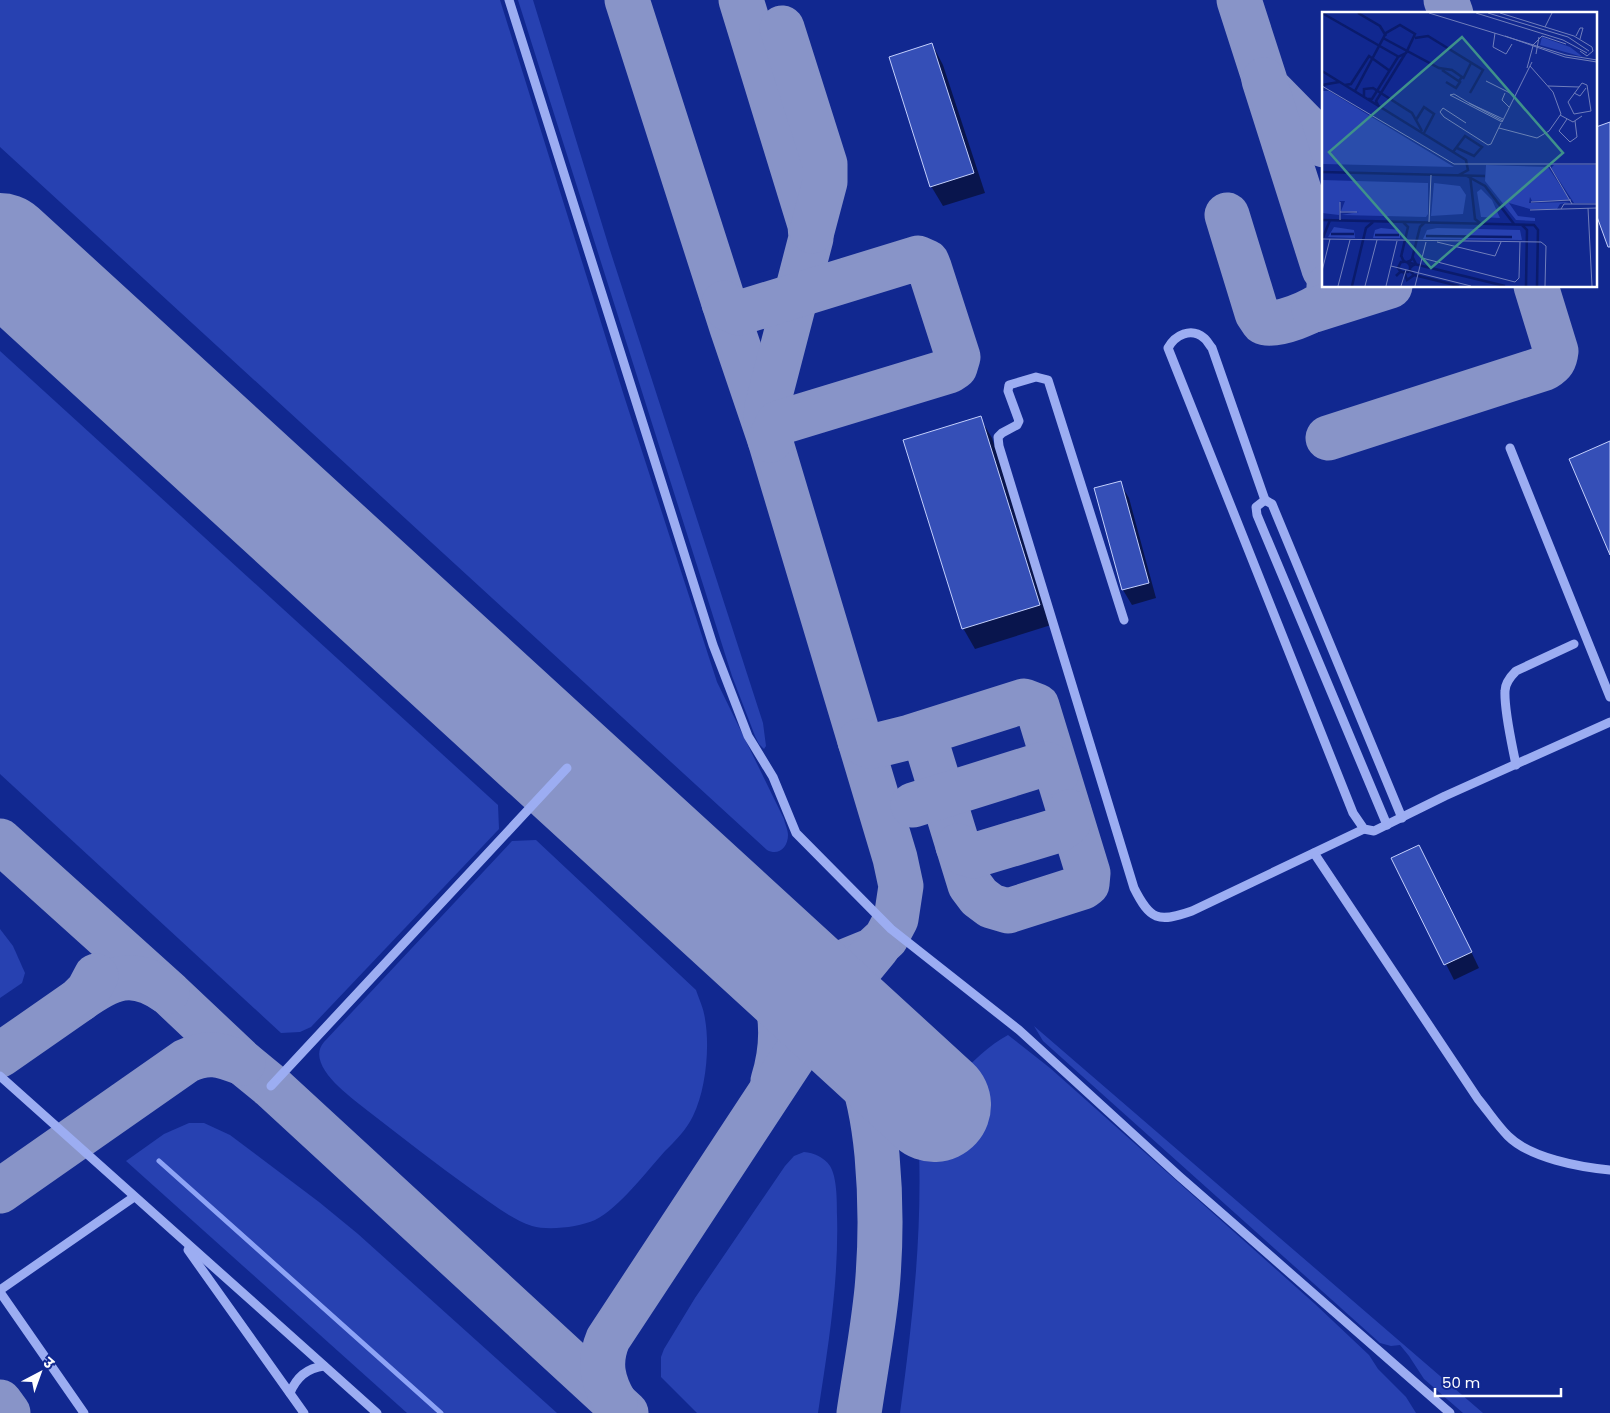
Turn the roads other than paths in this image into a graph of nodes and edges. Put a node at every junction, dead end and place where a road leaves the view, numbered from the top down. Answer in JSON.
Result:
{"nodes":[{"id":1,"x":509,"y":0,"type":"edge"},
{"id":2,"x":1510,"y":448,"type":"dead end"},
{"id":3,"x":1265,"y":500,"type":"junction"},
{"id":4,"x":1124,"y":620,"type":"dead end"},
{"id":5,"x":1574,"y":644,"type":"dead end"},
{"id":6,"x":1610,"y":697,"type":"edge"},
{"id":7,"x":1610,"y":722,"type":"edge"},
{"id":8,"x":1516,"y":765,"type":"junction"},
{"id":9,"x":568,"y":768,"type":"dead end"},
{"id":10,"x":1402,"y":818,"type":"junction"},
{"id":11,"x":1387,"y":825,"type":"junction"},
{"id":12,"x":1364,"y":829,"type":"junction"},
{"id":13,"x":1314,"y":853,"type":"junction"},
{"id":14,"x":0,"y":1076,"type":"edge"},
{"id":15,"x":270,"y":1086,"type":"dead end"},
{"id":16,"x":1610,"y":1170,"type":"edge"},
{"id":17,"x":134,"y":1197,"type":"junction"},
{"id":18,"x":179,"y":1237,"type":"junction"},
{"id":19,"x":0,"y":1291,"type":"edge"},
{"id":20,"x":324,"y":1366,"type":"junction"},
{"id":21,"x":290,"y":1394,"type":"junction"},
{"id":22,"x":1441,"y":1410,"type":"edge"},
{"id":23,"x":84,"y":1413,"type":"edge"},
{"id":24,"x":304,"y":1413,"type":"edge"},
{"id":25,"x":377,"y":1413,"type":"edge"},
{"id":26,"x":1450,"y":1413,"type":"edge"}],
"edges":[{"from":1,"to":22,"type":"lane"},
{"from":2,"to":6,"type":"lane"},
{"from":3,"to":10,"type":"lane"},
{"from":3,"to":11,"type":"lane"},
{"from":3,"to":12,"type":"lane"},
{"from":4,"to":13,"type":"lane"},
{"from":5,"to":8,"type":"lane"},
{"from":7,"to":8,"type":"lane"},
{"from":8,"to":10,"type":"lane"},
{"from":9,"to":15,"type":"lane"},
{"from":10,"to":11,"type":"lane"},
{"from":11,"to":12,"type":"lane"},
{"from":12,"to":13,"type":"lane"},
{"from":13,"to":16,"type":"lane"},
{"from":14,"to":17,"type":"lane"},
{"from":17,"to":18,"type":"lane"},
{"from":17,"to":19,"type":"lane"},
{"from":18,"to":20,"type":"lane"},
{"from":18,"to":21,"type":"lane"},
{"from":19,"to":23,"type":"lane"},
{"from":20,"to":21,"type":"lane"},
{"from":20,"to":25,"type":"lane"},
{"from":21,"to":24,"type":"lane"},
{"from":22,"to":26,"type":"lane"}]}
